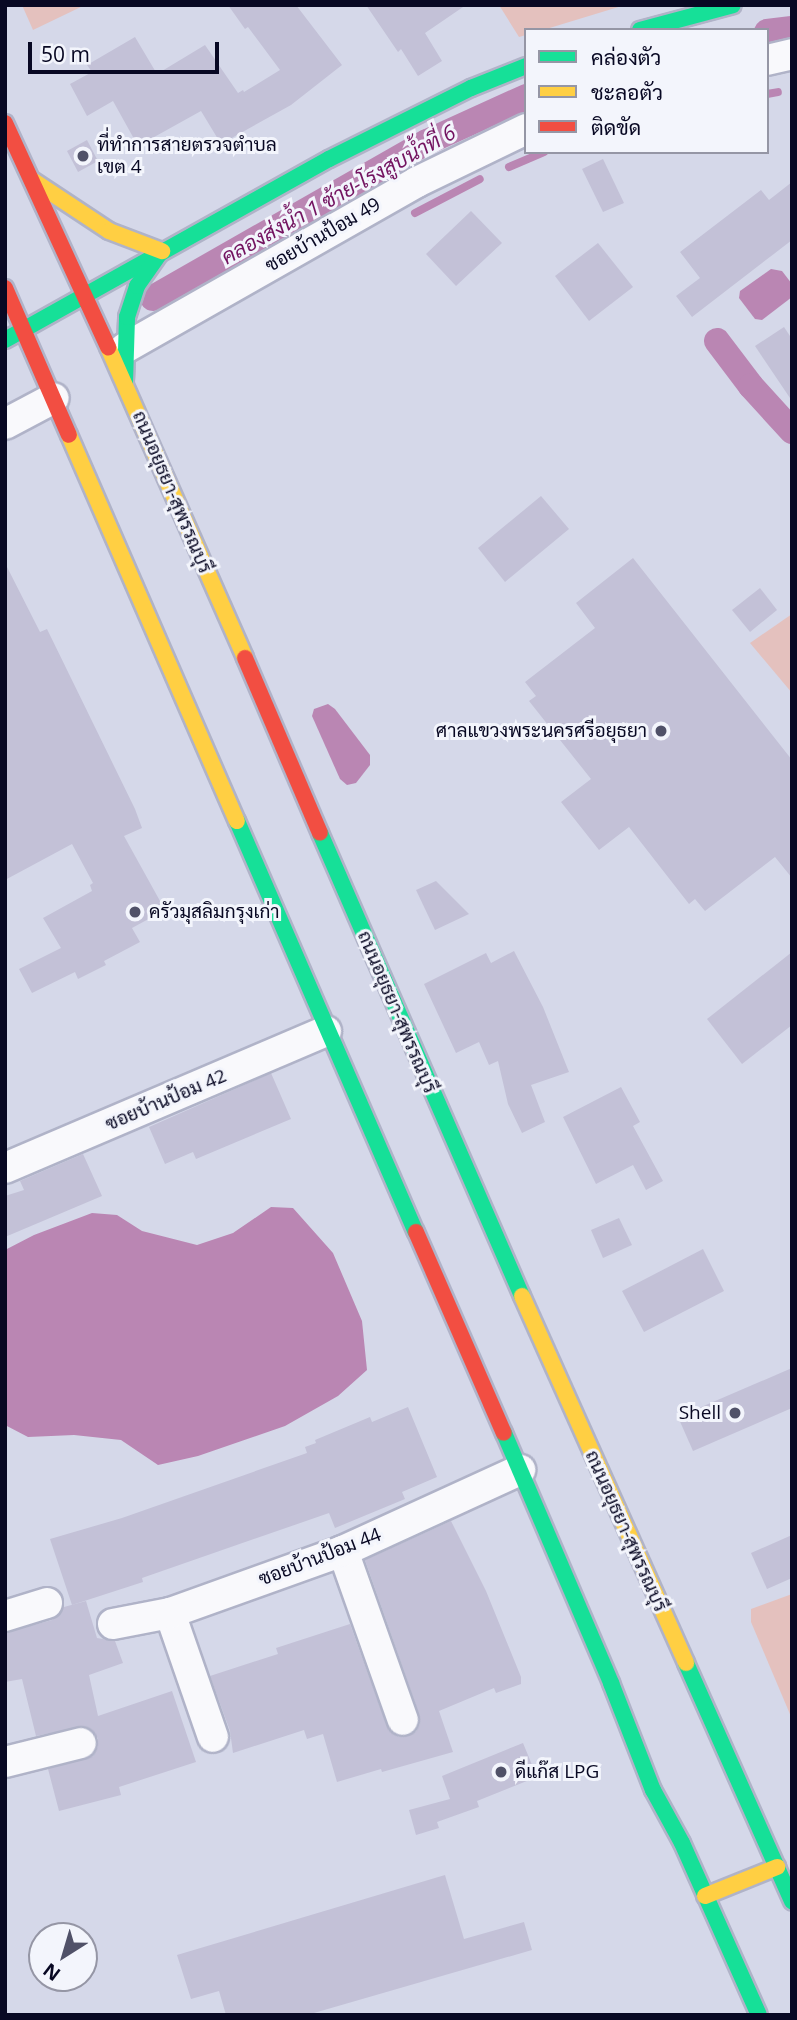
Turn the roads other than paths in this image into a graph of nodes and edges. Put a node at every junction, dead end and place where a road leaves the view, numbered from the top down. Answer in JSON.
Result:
{"nodes":[{"id":1,"x":733,"y":5,"type":"edge"},
{"id":2,"x":647,"y":28,"type":"edge"},
{"id":3,"x":792,"y":54,"type":"edge"},
{"id":4,"x":769,"y":60,"type":"edge"},
{"id":5,"x":524,"y":67,"type":"edge"},
{"id":6,"x":5,"y":123,"type":"edge"},
{"id":7,"x":524,"y":130,"type":"edge"},
{"id":8,"x":32,"y":180,"type":"junction"},
{"id":9,"x":162,"y":251,"type":"junction"},
{"id":10,"x":5,"y":288,"type":"edge"},
{"id":11,"x":85,"y":295,"type":"junction"},
{"id":12,"x":24,"y":329,"type":"junction"},
{"id":13,"x":5,"y":340,"type":"edge"},
{"id":14,"x":125,"y":348,"type":"junction"},
{"id":15,"x":125,"y":382,"type":"junction"},
{"id":16,"x":54,"y":398,"type":"junction"},
{"id":17,"x":5,"y":424,"type":"edge"},
{"id":18,"x":326,"y":1031,"type":"junction"},
{"id":19,"x":5,"y":1168,"type":"edge"},
{"id":20,"x":520,"y":1471,"type":"junction"},
{"id":21,"x":343,"y":1550,"type":"junction"},
{"id":22,"x":47,"y":1603,"type":"dead end"},
{"id":23,"x":170,"y":1613,"type":"junction"},
{"id":24,"x":5,"y":1616,"type":"edge"},
{"id":25,"x":113,"y":1624,"type":"dead end"},
{"id":26,"x":403,"y":1720,"type":"dead end"},
{"id":27,"x":214,"y":1737,"type":"dead end"},
{"id":28,"x":81,"y":1744,"type":"dead end"},
{"id":29,"x":5,"y":1762,"type":"edge"},
{"id":30,"x":777,"y":1867,"type":"junction"},
{"id":31,"x":705,"y":1896,"type":"junction"},
{"id":32,"x":792,"y":1901,"type":"edge"},
{"id":33,"x":759,"y":2015,"type":"edge"}],
"edges":[{"from":1,"to":2,"type":"main road"},
{"from":3,"to":4,"type":"street"},
{"from":5,"to":9,"type":"main road"},
{"from":6,"to":8,"type":"main road","name":"ถนนอยุธยา-สุพรรณบุรี"},
{"from":7,"to":14,"type":"street","name":"ซอยบ้านป้อม 49"},
{"from":8,"to":9,"type":"main road"},
{"from":8,"to":11,"type":"main road","name":"ถนนอยุธยา-สุพรรณบุรี"},
{"from":9,"to":11,"type":"main road"},
{"from":9,"to":14,"type":"main road"},
{"from":10,"to":12,"type":"main road"},
{"from":11,"to":12,"type":"main road"},
{"from":11,"to":15,"type":"main road","name":"ถนนอยุธยา-สุพรรณบุรี"},
{"from":12,"to":13,"type":"main road"},
{"from":12,"to":16,"type":"main road"},
{"from":14,"to":15,"type":"main road"},
{"from":15,"to":30,"type":"main road","name":"ถนนอยุธยา-สุพรรณบุรี"},
{"from":16,"to":17,"type":"street"},
{"from":16,"to":18,"type":"main road"},
{"from":18,"to":19,"type":"street","name":"ซอยบ้านป้อม 42"},
{"from":18,"to":20,"type":"main road"},
{"from":20,"to":21,"type":"street","name":"ซอยบ้านป้อม 44"},
{"from":20,"to":31,"type":"main road"},
{"from":21,"to":23,"type":"street","name":"ซอยบ้านป้อม 44"},
{"from":21,"to":26,"type":"street"},
{"from":22,"to":24,"type":"street"},
{"from":23,"to":25,"type":"street","name":"ซอยบ้านป้อม 44"},
{"from":23,"to":27,"type":"street"},
{"from":28,"to":29,"type":"street"},
{"from":30,"to":31,"type":"main road"},
{"from":30,"to":32,"type":"main road","name":"ถนนอยุธยา-สุพรรณบุรี"},
{"from":31,"to":33,"type":"main road"}]}
